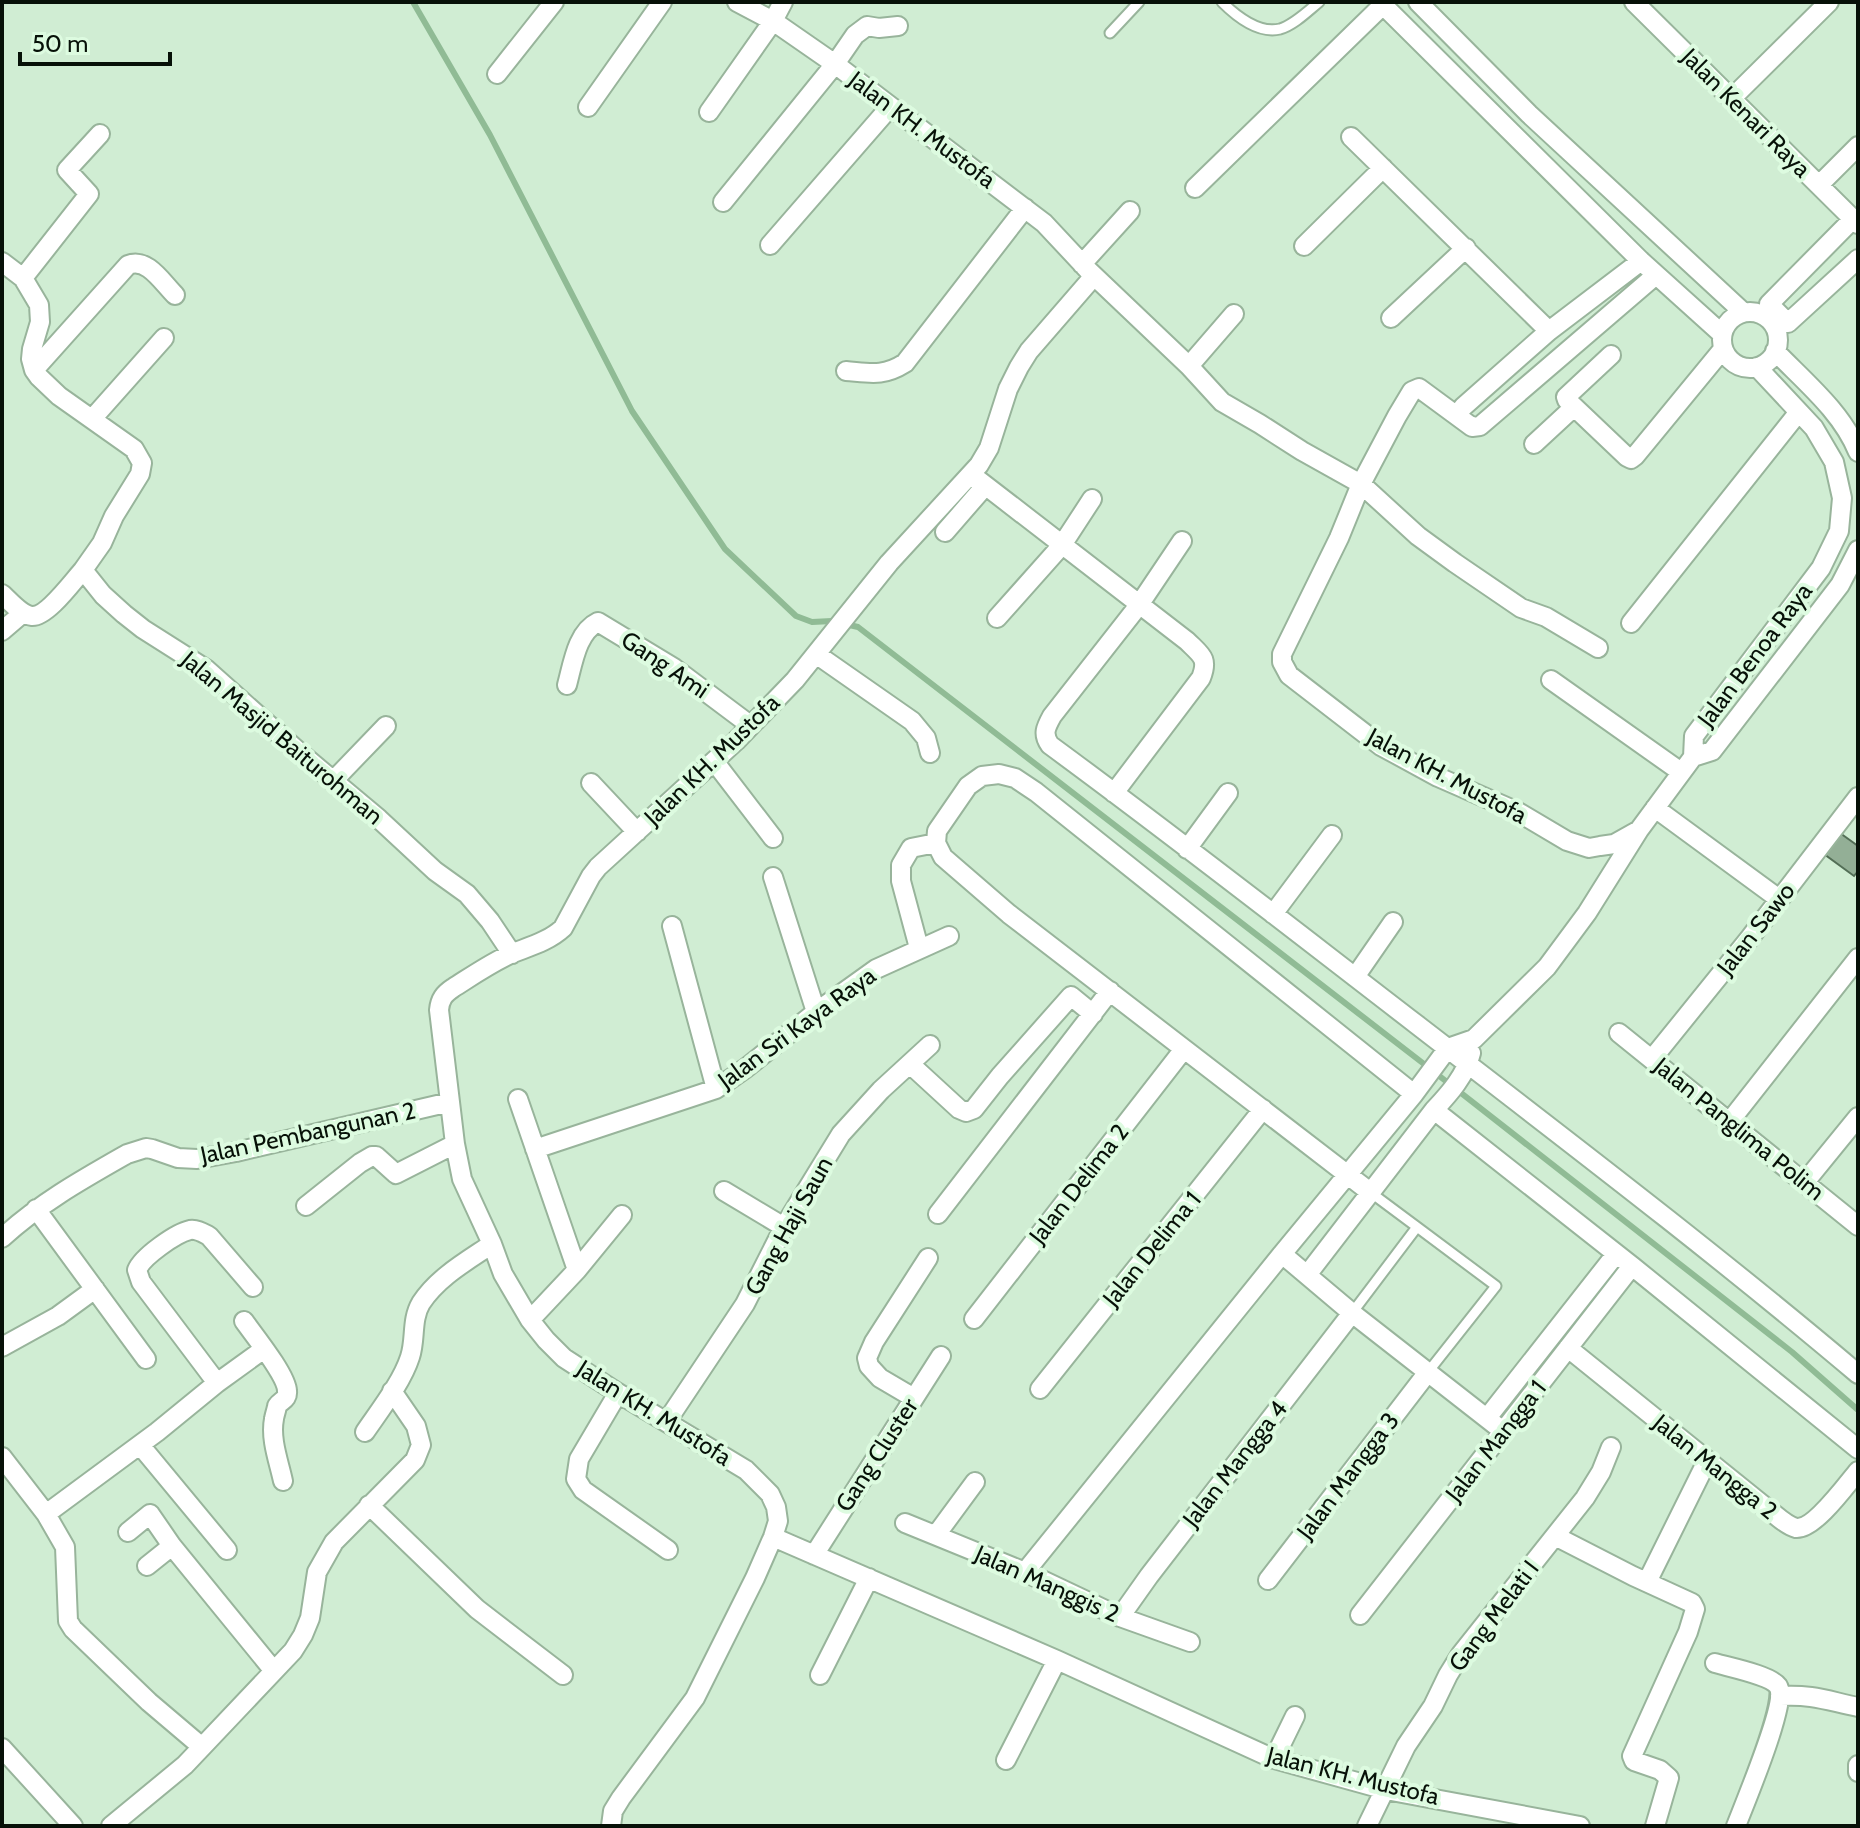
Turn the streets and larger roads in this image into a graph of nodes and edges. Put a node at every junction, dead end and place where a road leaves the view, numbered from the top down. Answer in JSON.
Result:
{"nodes":[{"id":1,"x":554,"y":2,"type":"edge"},
{"id":2,"x":662,"y":2,"type":"edge"},
{"id":3,"x":737,"y":2,"type":"edge"},
{"id":4,"x":783,"y":2,"type":"edge"},
{"id":5,"x":1418,"y":2,"type":"edge"},
{"id":6,"x":1829,"y":2,"type":"edge"},
{"id":7,"x":1383,"y":3,"type":"edge"},
{"id":8,"x":1644,"y":5,"type":"edge"},
{"id":9,"x":773,"y":21,"type":"junction"},
{"id":10,"x":898,"y":26,"type":"dead end"},
{"id":11,"x":835,"y":64,"type":"junction"},
{"id":12,"x":497,"y":74,"type":"dead end"},
{"id":13,"x":1732,"y":98,"type":"junction"},
{"id":14,"x":588,"y":107,"type":"dead end"},
{"id":15,"x":890,"y":107,"type":"junction"},
{"id":16,"x":709,"y":112,"type":"dead end"},
{"id":17,"x":1529,"y":114,"type":"junction"},
{"id":18,"x":1510,"y":131,"type":"junction"},
{"id":19,"x":100,"y":134,"type":"dead end"},
{"id":20,"x":1351,"y":137,"type":"dead end"},
{"id":21,"x":1858,"y":146,"type":"edge"},
{"id":22,"x":1383,"y":168,"type":"junction"},
{"id":23,"x":1819,"y":185,"type":"junction"},
{"id":24,"x":1195,"y":188,"type":"dead end"},
{"id":25,"x":723,"y":202,"type":"dead end"},
{"id":26,"x":1025,"y":208,"type":"junction"},
{"id":27,"x":1130,"y":211,"type":"dead end"},
{"id":28,"x":1856,"y":221,"type":"edge"},
{"id":29,"x":770,"y":245,"type":"dead end"},
{"id":30,"x":1304,"y":246,"type":"dead end"},
{"id":31,"x":1466,"y":248,"type":"junction"},
{"id":32,"x":1858,"y":259,"type":"edge"},
{"id":33,"x":1641,"y":261,"type":"junction"},
{"id":34,"x":2,"y":262,"type":"edge"},
{"id":35,"x":1088,"y":270,"type":"junction"},
{"id":36,"x":1656,"y":275,"type":"junction"},
{"id":37,"x":23,"y":278,"type":"junction"},
{"id":38,"x":175,"y":295,"type":"dead end"},
{"id":39,"x":1743,"y":312,"type":"junction"},
{"id":40,"x":1234,"y":314,"type":"dead end"},
{"id":41,"x":1391,"y":318,"type":"dead end"},
{"id":42,"x":1549,"y":331,"type":"junction"},
{"id":43,"x":164,"y":338,"type":"dead end"},
{"id":44,"x":1722,"y":341,"type":"junction"},
{"id":45,"x":1775,"y":351,"type":"junction"},
{"id":46,"x":1611,"y":355,"type":"dead end"},
{"id":47,"x":1189,"y":366,"type":"junction"},
{"id":48,"x":1757,"y":367,"type":"junction"},
{"id":49,"x":34,"y":370,"type":"junction"},
{"id":50,"x":846,"y":371,"type":"dead end"},
{"id":51,"x":1463,"y":407,"type":"dead end"},
{"id":52,"x":1574,"y":407,"type":"junction"},
{"id":53,"x":1798,"y":413,"type":"junction"},
{"id":54,"x":92,"y":419,"type":"junction"},
{"id":55,"x":1534,"y":444,"type":"dead end"},
{"id":56,"x":1858,"y":452,"type":"edge"},
{"id":57,"x":978,"y":480,"type":"junction"},
{"id":58,"x":1361,"y":484,"type":"junction"},
{"id":59,"x":1092,"y":499,"type":"dead end"},
{"id":60,"x":945,"y":532,"type":"dead end"},
{"id":61,"x":1182,"y":541,"type":"dead end"},
{"id":62,"x":1062,"y":545,"type":"junction"},
{"id":63,"x":1858,"y":550,"type":"edge"},
{"id":64,"x":83,"y":570,"type":"junction"},
{"id":65,"x":2,"y":594,"type":"edge"},
{"id":66,"x":1139,"y":605,"type":"junction"},
{"id":67,"x":23,"y":613,"type":"junction"},
{"id":68,"x":997,"y":618,"type":"dead end"},
{"id":69,"x":1631,"y":623,"type":"dead end"},
{"id":70,"x":2,"y":631,"type":"edge"},
{"id":71,"x":1598,"y":648,"type":"dead end"},
{"id":72,"x":816,"y":654,"type":"junction"},
{"id":73,"x":1551,"y":680,"type":"dead end"},
{"id":74,"x":567,"y":685,"type":"dead end"},
{"id":75,"x":750,"y":725,"type":"junction"},
{"id":76,"x":386,"y":726,"type":"dead end"},
{"id":77,"x":930,"y":753,"type":"dead end"},
{"id":78,"x":1693,"y":757,"type":"junction"},
{"id":79,"x":714,"y":761,"type":"junction"},
{"id":80,"x":1681,"y":772,"type":"junction"},
{"id":81,"x":333,"y":781,"type":"junction"},
{"id":82,"x":591,"y":783,"type":"dead end"},
{"id":83,"x":1114,"y":793,"type":"junction"},
{"id":84,"x":1228,"y":793,"type":"dead end"},
{"id":85,"x":1858,"y":797,"type":"edge"},
{"id":86,"x":1655,"y":808,"type":"junction"},
{"id":87,"x":1639,"y":830,"type":"junction"},
{"id":88,"x":637,"y":832,"type":"junction"},
{"id":89,"x":1332,"y":835,"type":"dead end"},
{"id":90,"x":773,"y":838,"type":"dead end"},
{"id":91,"x":936,"y":843,"type":"junction"},
{"id":92,"x":1187,"y":849,"type":"junction"},
{"id":93,"x":773,"y":877,"type":"dead end"},
{"id":94,"x":1779,"y":899,"type":"junction"},
{"id":95,"x":1273,"y":914,"type":"junction"},
{"id":96,"x":1393,"y":922,"type":"dead end"},
{"id":97,"x":672,"y":926,"type":"dead end"},
{"id":98,"x":949,"y":936,"type":"dead end"},
{"id":99,"x":919,"y":948,"type":"junction"},
{"id":100,"x":512,"y":954,"type":"junction"},
{"id":101,"x":1858,"y":958,"type":"edge"},
{"id":102,"x":1355,"y":977,"type":"junction"},
{"id":103,"x":1110,"y":991,"type":"junction"},
{"id":104,"x":816,"y":1012,"type":"junction"},
{"id":105,"x":1093,"y":1014,"type":"junction"},
{"id":106,"x":1619,"y":1033,"type":"dead end"},
{"id":107,"x":1474,"y":1039,"type":"junction"},
{"id":108,"x":930,"y":1045,"type":"dead end"},
{"id":109,"x":1184,"y":1049,"type":"junction"},
{"id":110,"x":1445,"y":1052,"type":"junction"},
{"id":111,"x":1652,"y":1059,"type":"junction"},
{"id":112,"x":910,"y":1064,"type":"junction"},
{"id":113,"x":1466,"y":1068,"type":"junction"},
{"id":114,"x":1419,"y":1086,"type":"junction"},
{"id":115,"x":716,"y":1089,"type":"junction"},
{"id":116,"x":518,"y":1099,"type":"dead end"},
{"id":117,"x":450,"y":1102,"type":"junction"},
{"id":118,"x":1440,"y":1103,"type":"junction"},
{"id":119,"x":1263,"y":1109,"type":"junction"},
{"id":120,"x":1858,"y":1117,"type":"edge"},
{"id":121,"x":1730,"y":1121,"type":"junction"},
{"id":122,"x":1385,"y":1129,"type":"junction"},
{"id":123,"x":455,"y":1144,"type":"junction"},
{"id":124,"x":1404,"y":1148,"type":"junction"},
{"id":125,"x":535,"y":1149,"type":"junction"},
{"id":126,"x":1348,"y":1175,"type":"junction"},
{"id":127,"x":1805,"y":1182,"type":"junction"},
{"id":128,"x":724,"y":1191,"type":"dead end"},
{"id":129,"x":1370,"y":1192,"type":"junction"},
{"id":130,"x":306,"y":1206,"type":"dead end"},
{"id":131,"x":36,"y":1209,"type":"junction"},
{"id":132,"x":938,"y":1214,"type":"dead end"},
{"id":133,"x":622,"y":1215,"type":"dead end"},
{"id":134,"x":1858,"y":1226,"type":"edge"},
{"id":135,"x":784,"y":1227,"type":"junction"},
{"id":136,"x":4,"y":1231,"type":"edge"},
{"id":137,"x":492,"y":1244,"type":"junction"},
{"id":138,"x":1282,"y":1254,"type":"junction"},
{"id":139,"x":1616,"y":1254,"type":"junction"},
{"id":140,"x":928,"y":1258,"type":"dead end"},
{"id":141,"x":1632,"y":1266,"type":"junction"},
{"id":142,"x":577,"y":1270,"type":"junction"},
{"id":143,"x":1307,"y":1275,"type":"junction"},
{"id":144,"x":253,"y":1287,"type":"dead end"},
{"id":145,"x":95,"y":1289,"type":"junction"},
{"id":146,"x":1352,"y":1313,"type":"junction"},
{"id":147,"x":974,"y":1319,"type":"dead end"},
{"id":148,"x":530,"y":1320,"type":"junction"},
{"id":149,"x":244,"y":1321,"type":"dead end"},
{"id":150,"x":2,"y":1347,"type":"edge"},
{"id":151,"x":1568,"y":1348,"type":"junction"},
{"id":152,"x":264,"y":1349,"type":"junction"},
{"id":153,"x":941,"y":1356,"type":"dead end"},
{"id":154,"x":146,"y":1359,"type":"dead end"},
{"id":155,"x":1428,"y":1372,"type":"junction"},
{"id":156,"x":1858,"y":1374,"type":"edge"},
{"id":157,"x":217,"y":1383,"type":"junction"},
{"id":158,"x":1040,"y":1389,"type":"dead end"},
{"id":159,"x":392,"y":1391,"type":"junction"},
{"id":160,"x":618,"y":1393,"type":"junction"},
{"id":161,"x":914,"y":1398,"type":"junction"},
{"id":162,"x":1487,"y":1418,"type":"junction"},
{"id":163,"x":667,"y":1421,"type":"junction"},
{"id":164,"x":1503,"y":1431,"type":"junction"},
{"id":165,"x":365,"y":1432,"type":"dead end"},
{"id":166,"x":140,"y":1445,"type":"junction"},
{"id":167,"x":1611,"y":1447,"type":"dead end"},
{"id":168,"x":1858,"y":1449,"type":"edge"},
{"id":169,"x":2,"y":1457,"type":"edge"},
{"id":170,"x":1707,"y":1461,"type":"junction"},
{"id":171,"x":1858,"y":1471,"type":"edge"},
{"id":172,"x":283,"y":1481,"type":"dead end"},
{"id":173,"x":975,"y":1482,"type":"dead end"},
{"id":174,"x":369,"y":1505,"type":"junction"},
{"id":175,"x":46,"y":1514,"type":"junction"},
{"id":176,"x":905,"y":1523,"type":"dead end"},
{"id":177,"x":128,"y":1532,"type":"dead end"},
{"id":178,"x":936,"y":1535,"type":"junction"},
{"id":179,"x":1555,"y":1536,"type":"junction"},
{"id":180,"x":773,"y":1537,"type":"junction"},
{"id":181,"x":172,"y":1546,"type":"junction"},
{"id":182,"x":227,"y":1550,"type":"dead end"},
{"id":183,"x":668,"y":1550,"type":"dead end"},
{"id":184,"x":814,"y":1555,"type":"junction"},
{"id":185,"x":147,"y":1566,"type":"dead end"},
{"id":186,"x":1025,"y":1572,"type":"junction"},
{"id":187,"x":869,"y":1578,"type":"junction"},
{"id":188,"x":1268,"y":1580,"type":"dead end"},
{"id":189,"x":1647,"y":1582,"type":"junction"},
{"id":190,"x":1360,"y":1615,"type":"dead end"},
{"id":191,"x":1120,"y":1617,"type":"junction"},
{"id":192,"x":1190,"y":1642,"type":"dead end"},
{"id":193,"x":1057,"y":1660,"type":"junction"},
{"id":194,"x":1715,"y":1663,"type":"dead end"},
{"id":195,"x":274,"y":1671,"type":"junction"},
{"id":196,"x":563,"y":1675,"type":"dead end"},
{"id":197,"x":820,"y":1675,"type":"dead end"},
{"id":198,"x":1780,"y":1696,"type":"junction"},
{"id":199,"x":1858,"y":1707,"type":"edge"},
{"id":200,"x":1295,"y":1716,"type":"dead end"},
{"id":201,"x":202,"y":1747,"type":"junction"},
{"id":202,"x":2,"y":1748,"type":"edge"},
{"id":203,"x":1274,"y":1759,"type":"junction"},
{"id":204,"x":1006,"y":1760,"type":"dead end"},
{"id":205,"x":1858,"y":1765,"type":"edge"},
{"id":206,"x":1858,"y":1772,"type":"edge"},
{"id":207,"x":1386,"y":1790,"type":"junction"},
{"id":208,"x":73,"y":1826,"type":"edge"},
{"id":209,"x":111,"y":1826,"type":"edge"},
{"id":210,"x":611,"y":1826,"type":"edge"},
{"id":211,"x":1367,"y":1826,"type":"edge"},
{"id":212,"x":1580,"y":1826,"type":"edge"},
{"id":213,"x":1655,"y":1826,"type":"edge"},
{"id":214,"x":1736,"y":1826,"type":"edge"}],
"edges":[{"from":1,"to":12,"type":"street"},
{"from":2,"to":14,"type":"street"},
{"from":3,"to":9,"type":"street","name":"Jalan KH. Mustofa"},
{"from":4,"to":9,"type":"street"},
{"from":5,"to":17,"type":"street"},
{"from":6,"to":13,"type":"street"},
{"from":7,"to":18,"type":"street"},
{"from":7,"to":24,"type":"street"},
{"from":8,"to":13,"type":"street","name":"Jalan Kenari Raya"},
{"from":9,"to":11,"type":"street","name":"Jalan KH. Mustofa"},
{"from":9,"to":16,"type":"street"},
{"from":10,"to":11,"type":"street"},
{"from":11,"to":15,"type":"street","name":"Jalan KH. Mustofa"},
{"from":11,"to":25,"type":"street"},
{"from":13,"to":23,"type":"street","name":"Jalan Kenari Raya"},
{"from":15,"to":26,"type":"street","name":"Jalan KH. Mustofa"},
{"from":15,"to":29,"type":"street"},
{"from":17,"to":18,"type":"street"},
{"from":17,"to":39,"type":"street"},
{"from":18,"to":33,"type":"street"},
{"from":19,"to":37,"type":"street"},
{"from":20,"to":22,"type":"street"},
{"from":21,"to":23,"type":"street"},
{"from":22,"to":30,"type":"street"},
{"from":22,"to":31,"type":"street"},
{"from":23,"to":28,"type":"street","name":"Jalan Kenari Raya"},
{"from":26,"to":35,"type":"street","name":"Jalan KH. Mustofa"},
{"from":26,"to":50,"type":"street"},
{"from":27,"to":35,"type":"street"},
{"from":28,"to":32,"type":"street"},
{"from":31,"to":41,"type":"street"},
{"from":31,"to":42,"type":"street"},
{"from":33,"to":36,"type":"street"},
{"from":33,"to":42,"type":"street"},
{"from":34,"to":37,"type":"street"},
{"from":35,"to":47,"type":"street","name":"Jalan KH. Mustofa"},
{"from":35,"to":57,"type":"street"},
{"from":36,"to":44,"type":"street"},
{"from":36,"to":58,"type":"street"},
{"from":37,"to":49,"type":"street"},
{"from":38,"to":49,"type":"street"},
{"from":39,"to":44,"type":"street"},
{"from":39,"to":45,"type":"street"},
{"from":40,"to":47,"type":"street"},
{"from":42,"to":51,"type":"street"},
{"from":43,"to":54,"type":"street"},
{"from":44,"to":48,"type":"street"},
{"from":44,"to":52,"type":"street"},
{"from":45,"to":48,"type":"street"},
{"from":45,"to":56,"type":"street"},
{"from":46,"to":52,"type":"street"},
{"from":47,"to":58,"type":"street","name":"Jalan KH. Mustofa"},
{"from":48,"to":53,"type":"street","name":"Jalan Benoa Raya"},
{"from":49,"to":54,"type":"street"},
{"from":52,"to":55,"type":"street"},
{"from":53,"to":69,"type":"street"},
{"from":53,"to":78,"type":"street","name":"Jalan Benoa Raya"},
{"from":54,"to":64,"type":"street"},
{"from":57,"to":60,"type":"street"},
{"from":57,"to":62,"type":"street"},
{"from":57,"to":72,"type":"street","name":"Jalan KH. Mustofa"},
{"from":58,"to":71,"type":"street"},
{"from":58,"to":87,"type":"street","name":"Jalan KH. Mustofa"},
{"from":59,"to":62,"type":"street"},
{"from":61,"to":66,"type":"street"},
{"from":62,"to":66,"type":"street"},
{"from":62,"to":68,"type":"street"},
{"from":63,"to":78,"type":"street","name":"Jalan Benoa Raya"},
{"from":64,"to":67,"type":"street"},
{"from":64,"to":81,"type":"street","name":"Jalan Masjid Baiturohman"},
{"from":65,"to":67,"type":"street"},
{"from":66,"to":83,"type":"street"},
{"from":66,"to":83,"type":"street"},
{"from":67,"to":70,"type":"street"},
{"from":72,"to":75,"type":"street","name":"Jalan KH. Mustofa"},
{"from":72,"to":77,"type":"street"},
{"from":73,"to":80,"type":"street"},
{"from":74,"to":75,"type":"street","name":"Gang Ami"},
{"from":75,"to":79,"type":"street","name":"Jalan KH. Mustofa"},
{"from":76,"to":81,"type":"street"},
{"from":78,"to":80,"type":"street"},
{"from":79,"to":88,"type":"street","name":"Jalan KH. Mustofa"},
{"from":79,"to":90,"type":"street"},
{"from":80,"to":86,"type":"street"},
{"from":81,"to":100,"type":"street","name":"Jalan Masjid Baiturohman"},
{"from":82,"to":88,"type":"street"},
{"from":83,"to":92,"type":"street"},
{"from":84,"to":92,"type":"street"},
{"from":85,"to":94,"type":"street","name":"Jalan Sawo"},
{"from":86,"to":87,"type":"street"},
{"from":86,"to":94,"type":"street"},
{"from":87,"to":107,"type":"street"},
{"from":88,"to":100,"type":"street","name":"Jalan KH. Mustofa"},
{"from":89,"to":95,"type":"street"},
{"from":91,"to":99,"type":"street"},
{"from":91,"to":103,"type":"street"},
{"from":91,"to":114,"type":"street"},
{"from":92,"to":95,"type":"street"},
{"from":93,"to":104,"type":"street"},
{"from":94,"to":111,"type":"street","name":"Jalan Sawo"},
{"from":95,"to":102,"type":"street"},
{"from":96,"to":102,"type":"street"},
{"from":97,"to":115,"type":"street"},
{"from":98,"to":99,"type":"street","name":"Jalan Sri Kaya Raya"},
{"from":99,"to":104,"type":"street","name":"Jalan Sri Kaya Raya"},
{"from":100,"to":117,"type":"street","name":"Jalan KH. Mustofa"},
{"from":101,"to":121,"type":"street"},
{"from":102,"to":110,"type":"street"},
{"from":103,"to":105,"type":"street"},
{"from":103,"to":109,"type":"street"},
{"from":104,"to":115,"type":"street","name":"Jalan Sri Kaya Raya"},
{"from":105,"to":112,"type":"street"},
{"from":105,"to":132,"type":"street"},
{"from":106,"to":111,"type":"street","name":"Jalan Panglima Polim"},
{"from":107,"to":110,"type":"street"},
{"from":107,"to":113,"type":"street"},
{"from":108,"to":112,"type":"street","name":"Gang Haji Saun"},
{"from":109,"to":119,"type":"street"},
{"from":109,"to":147,"type":"street","name":"Jalan Delima 2"},
{"from":110,"to":113,"type":"street"},
{"from":110,"to":114,"type":"street"},
{"from":111,"to":121,"type":"street","name":"Jalan Panglima Polim"},
{"from":112,"to":135,"type":"street","name":"Gang Haji Saun"},
{"from":113,"to":118,"type":"street"},
{"from":113,"to":156,"type":"street"},
{"from":114,"to":122,"type":"street"},
{"from":115,"to":125,"type":"street","name":"Jalan Sri Kaya Raya"},
{"from":116,"to":125,"type":"street"},
{"from":117,"to":123,"type":"street","name":"Jalan KH. Mustofa"},
{"from":117,"to":131,"type":"street","name":"Jalan Pembangunan 2"},
{"from":118,"to":124,"type":"street"},
{"from":118,"to":139,"type":"street"},
{"from":119,"to":126,"type":"street"},
{"from":119,"to":158,"type":"street","name":"Jalan Delima 1"},
{"from":120,"to":127,"type":"street"},
{"from":121,"to":127,"type":"street","name":"Jalan Panglima Polim"},
{"from":122,"to":124,"type":"street"},
{"from":122,"to":126,"type":"street"},
{"from":123,"to":130,"type":"street"},
{"from":123,"to":137,"type":"street","name":"Jalan KH. Mustofa"},
{"from":124,"to":129,"type":"street"},
{"from":125,"to":142,"type":"street"},
{"from":126,"to":129,"type":"street"},
{"from":126,"to":138,"type":"street"},
{"from":127,"to":134,"type":"street","name":"Jalan Panglima Polim"},
{"from":128,"to":135,"type":"street"},
{"from":129,"to":143,"type":"street"},
{"from":131,"to":136,"type":"street","name":"Jalan Pembangunan 2"},
{"from":131,"to":145,"type":"street"},
{"from":133,"to":142,"type":"street"},
{"from":135,"to":163,"type":"street","name":"Gang Haji Saun"},
{"from":137,"to":148,"type":"street","name":"Jalan KH. Mustofa"},
{"from":137,"to":159,"type":"street"},
{"from":138,"to":143,"type":"street"},
{"from":138,"to":186,"type":"street"},
{"from":139,"to":141,"type":"street"},
{"from":139,"to":162,"type":"street","name":"Jalan Mangga 1"},
{"from":140,"to":161,"type":"street"},
{"from":141,"to":151,"type":"street","name":"Jalan Mangga 1"},
{"from":141,"to":168,"type":"street"},
{"from":142,"to":148,"type":"street"},
{"from":143,"to":146,"type":"street"},
{"from":144,"to":157,"type":"street"},
{"from":145,"to":150,"type":"street"},
{"from":145,"to":154,"type":"street"},
{"from":146,"to":155,"type":"street"},
{"from":146,"to":191,"type":"street","name":"Jalan Mangga 4"},
{"from":148,"to":160,"type":"street","name":"Jalan KH. Mustofa"},
{"from":149,"to":152,"type":"street"},
{"from":151,"to":164,"type":"street","name":"Jalan Mangga 1"},
{"from":151,"to":170,"type":"street","name":"Jalan Mangga 2"},
{"from":152,"to":157,"type":"street"},
{"from":152,"to":172,"type":"street"},
{"from":153,"to":161,"type":"street","name":"Gang Cluster"},
{"from":155,"to":162,"type":"street"},
{"from":155,"to":188,"type":"street","name":"Jalan Mangga 3"},
{"from":157,"to":166,"type":"street"},
{"from":159,"to":165,"type":"street"},
{"from":159,"to":174,"type":"street"},
{"from":160,"to":163,"type":"street","name":"Jalan KH. Mustofa"},
{"from":160,"to":183,"type":"street"},
{"from":161,"to":184,"type":"street","name":"Gang Cluster"},
{"from":162,"to":164,"type":"street"},
{"from":163,"to":180,"type":"street","name":"Jalan KH. Mustofa"},
{"from":164,"to":190,"type":"street","name":"Jalan Mangga 1"},
{"from":166,"to":175,"type":"street"},
{"from":166,"to":182,"type":"street"},
{"from":167,"to":179,"type":"street","name":"Gang Melati I"},
{"from":169,"to":175,"type":"street"},
{"from":170,"to":171,"type":"street","name":"Jalan Mangga 2"},
{"from":170,"to":189,"type":"street"},
{"from":173,"to":178,"type":"street"},
{"from":174,"to":195,"type":"street"},
{"from":174,"to":196,"type":"street"},
{"from":175,"to":201,"type":"street"},
{"from":176,"to":178,"type":"street","name":"Jalan Manggis 2"},
{"from":177,"to":181,"type":"street"},
{"from":178,"to":186,"type":"street","name":"Jalan Manggis 2"},
{"from":179,"to":189,"type":"street"},
{"from":179,"to":207,"type":"street","name":"Gang Melati I"},
{"from":180,"to":184,"type":"street","name":"Jalan KH. Mustofa"},
{"from":180,"to":210,"type":"street"},
{"from":181,"to":185,"type":"street"},
{"from":181,"to":195,"type":"street"},
{"from":184,"to":187,"type":"street","name":"Jalan KH. Mustofa"},
{"from":186,"to":191,"type":"street","name":"Jalan Manggis 2"},
{"from":187,"to":193,"type":"street","name":"Jalan KH. Mustofa"},
{"from":187,"to":197,"type":"street"},
{"from":189,"to":213,"type":"street"},
{"from":191,"to":192,"type":"street","name":"Jalan Manggis 2"},
{"from":193,"to":203,"type":"street","name":"Jalan KH. Mustofa"},
{"from":193,"to":204,"type":"street"},
{"from":194,"to":198,"type":"street"},
{"from":195,"to":201,"type":"street"},
{"from":198,"to":199,"type":"street"},
{"from":198,"to":214,"type":"street"},
{"from":200,"to":203,"type":"street"},
{"from":201,"to":209,"type":"street"},
{"from":202,"to":208,"type":"street"},
{"from":203,"to":207,"type":"street","name":"Jalan KH. Mustofa"},
{"from":205,"to":206,"type":"street"},
{"from":207,"to":211,"type":"street","name":"Gang Melati I"},
{"from":207,"to":212,"type":"street","name":"Jalan KH. Mustofa"}]}
